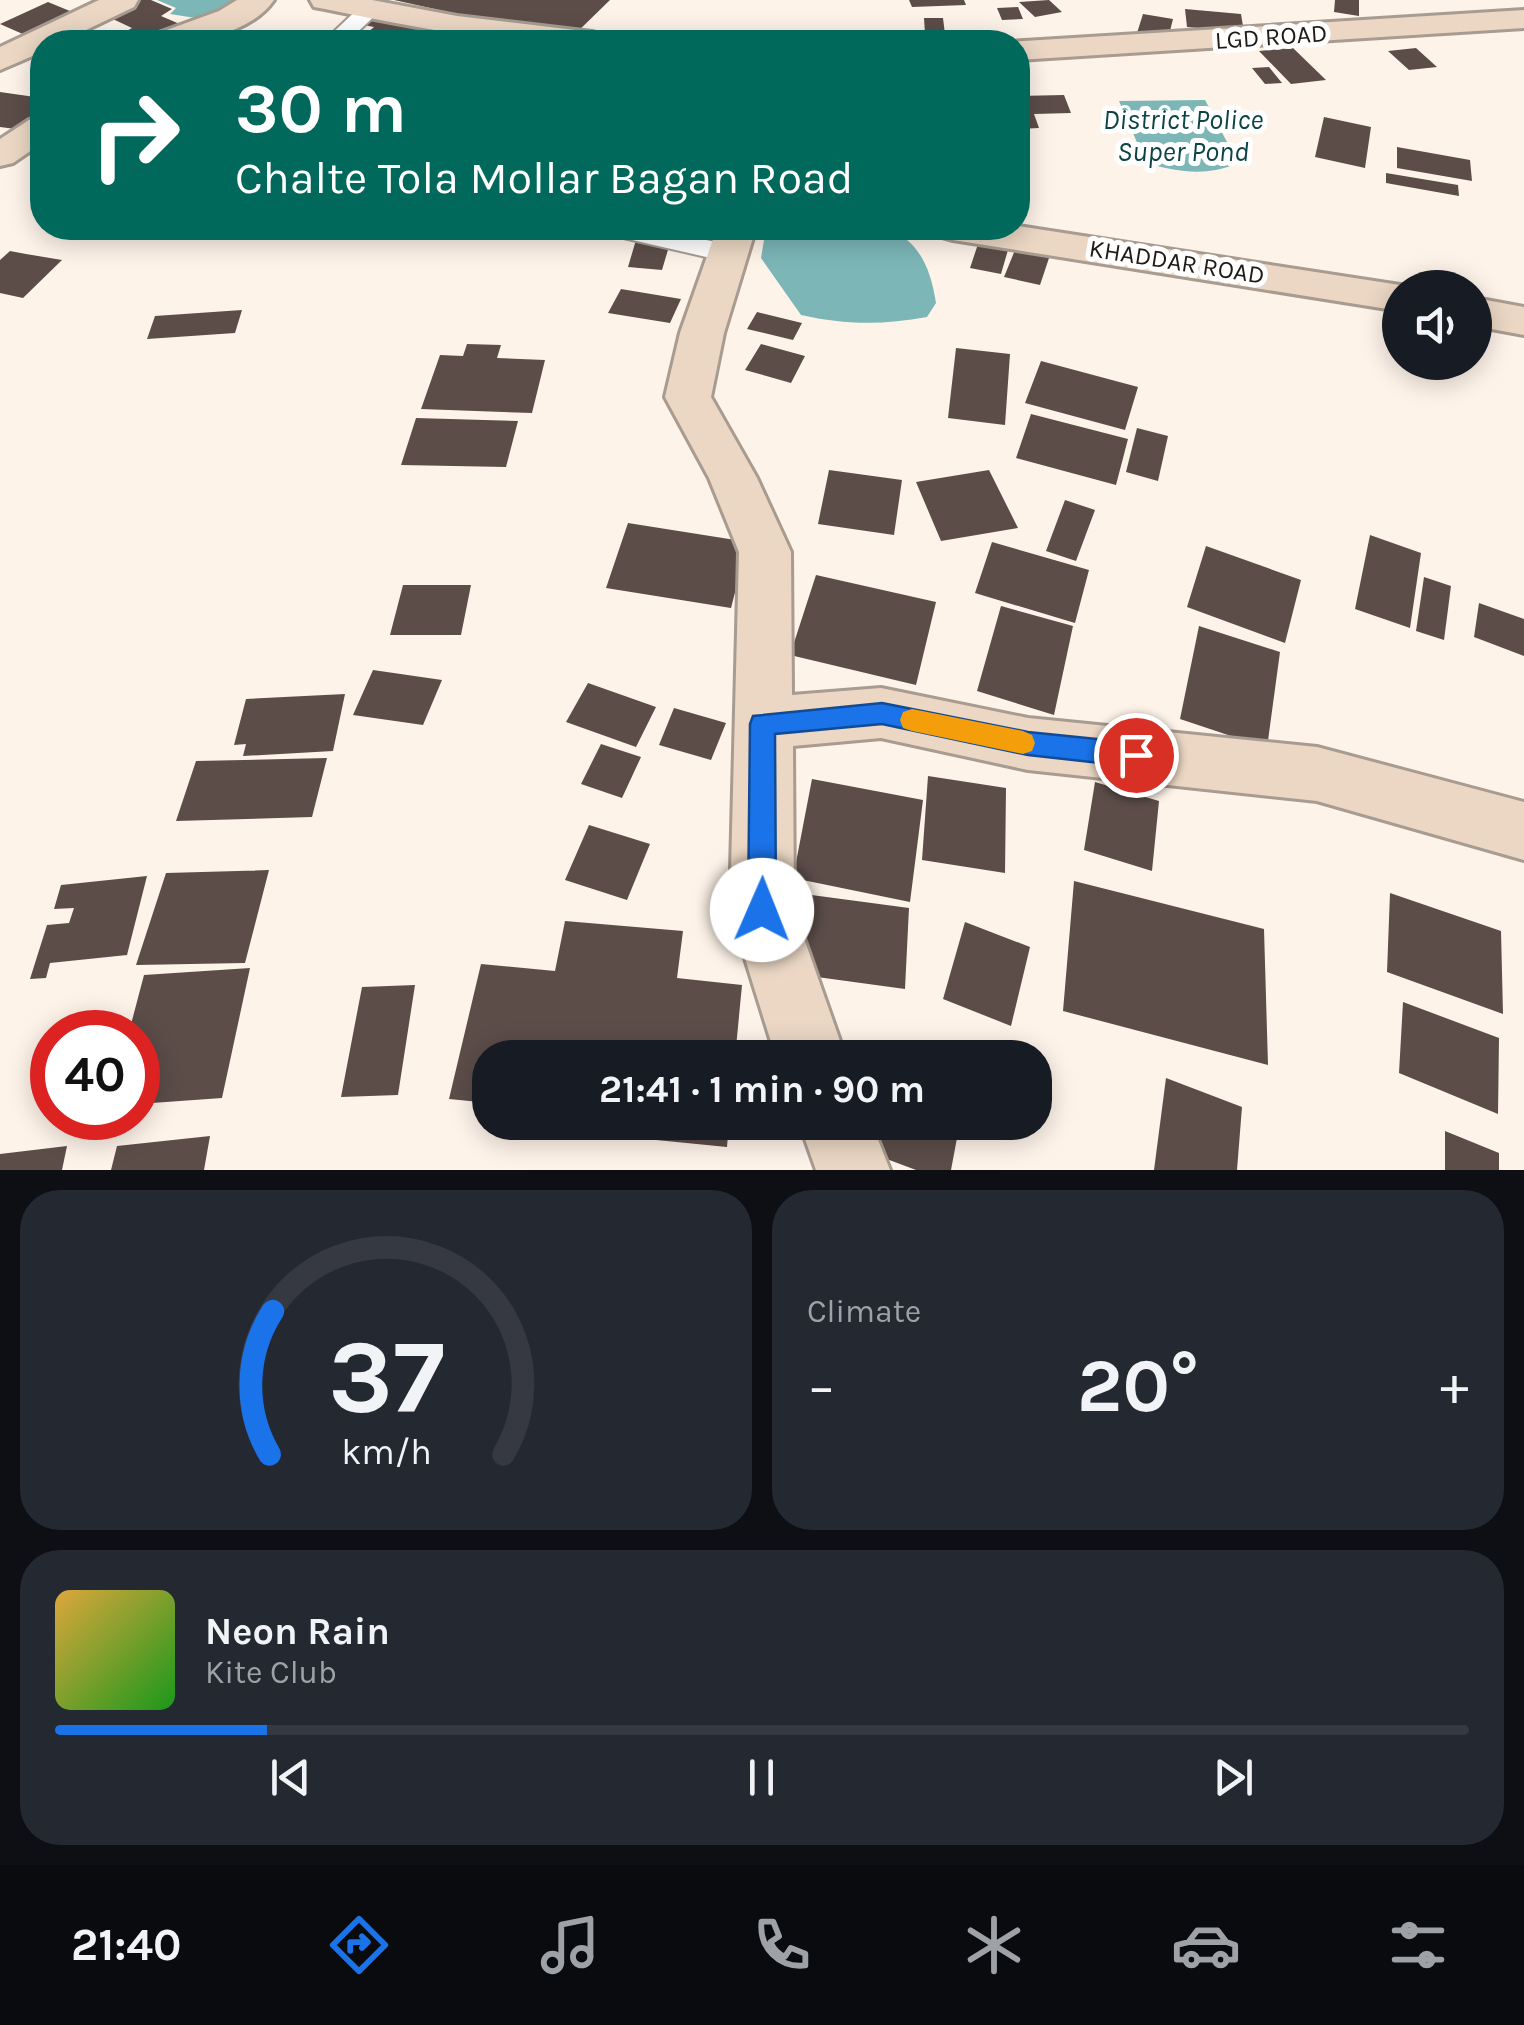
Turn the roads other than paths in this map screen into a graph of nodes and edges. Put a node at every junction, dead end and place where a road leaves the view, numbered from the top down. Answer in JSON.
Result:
{"nodes":[{"id":1,"x":123,"y":0,"type":"edge"},
{"id":2,"x":259,"y":0,"type":"edge"},
{"id":3,"x":325,"y":0,"type":"edge"},
{"id":4,"x":377,"y":4,"type":"edge"},
{"id":5,"x":1524,"y":19,"type":"edge"},
{"id":6,"x":62,"y":30,"type":"edge"},
{"id":7,"x":197,"y":30,"type":"edge"},
{"id":8,"x":348,"y":30,"type":"edge"},
{"id":9,"x":491,"y":30,"type":"edge"},
{"id":10,"x":30,"y":45,"type":"edge"},
{"id":11,"x":1030,"y":49,"type":"edge"},
{"id":12,"x":0,"y":60,"type":"edge"},
{"id":13,"x":30,"y":136,"type":"edge"},
{"id":14,"x":0,"y":155,"type":"edge"},
{"id":15,"x":732,"y":240,"type":"edge"},
{"id":16,"x":1030,"y":240,"type":"edge"},
{"id":17,"x":1382,"y":295,"type":"edge"},
{"id":18,"x":1492,"y":315,"type":"edge"},
{"id":19,"x":1524,"y":322,"type":"edge"},
{"id":20,"x":762,"y":724,"type":"junction"},
{"id":21,"x":1524,"y":832,"type":"edge"},
{"id":22,"x":805,"y":1040,"type":"edge"},
{"id":23,"x":842,"y":1140,"type":"edge"},
{"id":24,"x":853,"y":1170,"type":"edge"}],
"edges":[{"from":1,"to":6,"type":"street"},
{"from":2,"to":7,"type":"street"},
{"from":3,"to":4,"type":"street"},
{"from":4,"to":8,"type":"street"},
{"from":4,"to":9,"type":"street"},
{"from":5,"to":11,"type":"street","name":"LGD ROAD"},
{"from":10,"to":12,"type":"street"},
{"from":13,"to":14,"type":"street"},
{"from":15,"to":20,"type":"street"},
{"from":16,"to":17,"type":"street","name":"KHADDAR ROAD"},
{"from":18,"to":19,"type":"street"},
{"from":20,"to":21,"type":"street"},
{"from":20,"to":22,"type":"street"},
{"from":23,"to":24,"type":"street"}]}
